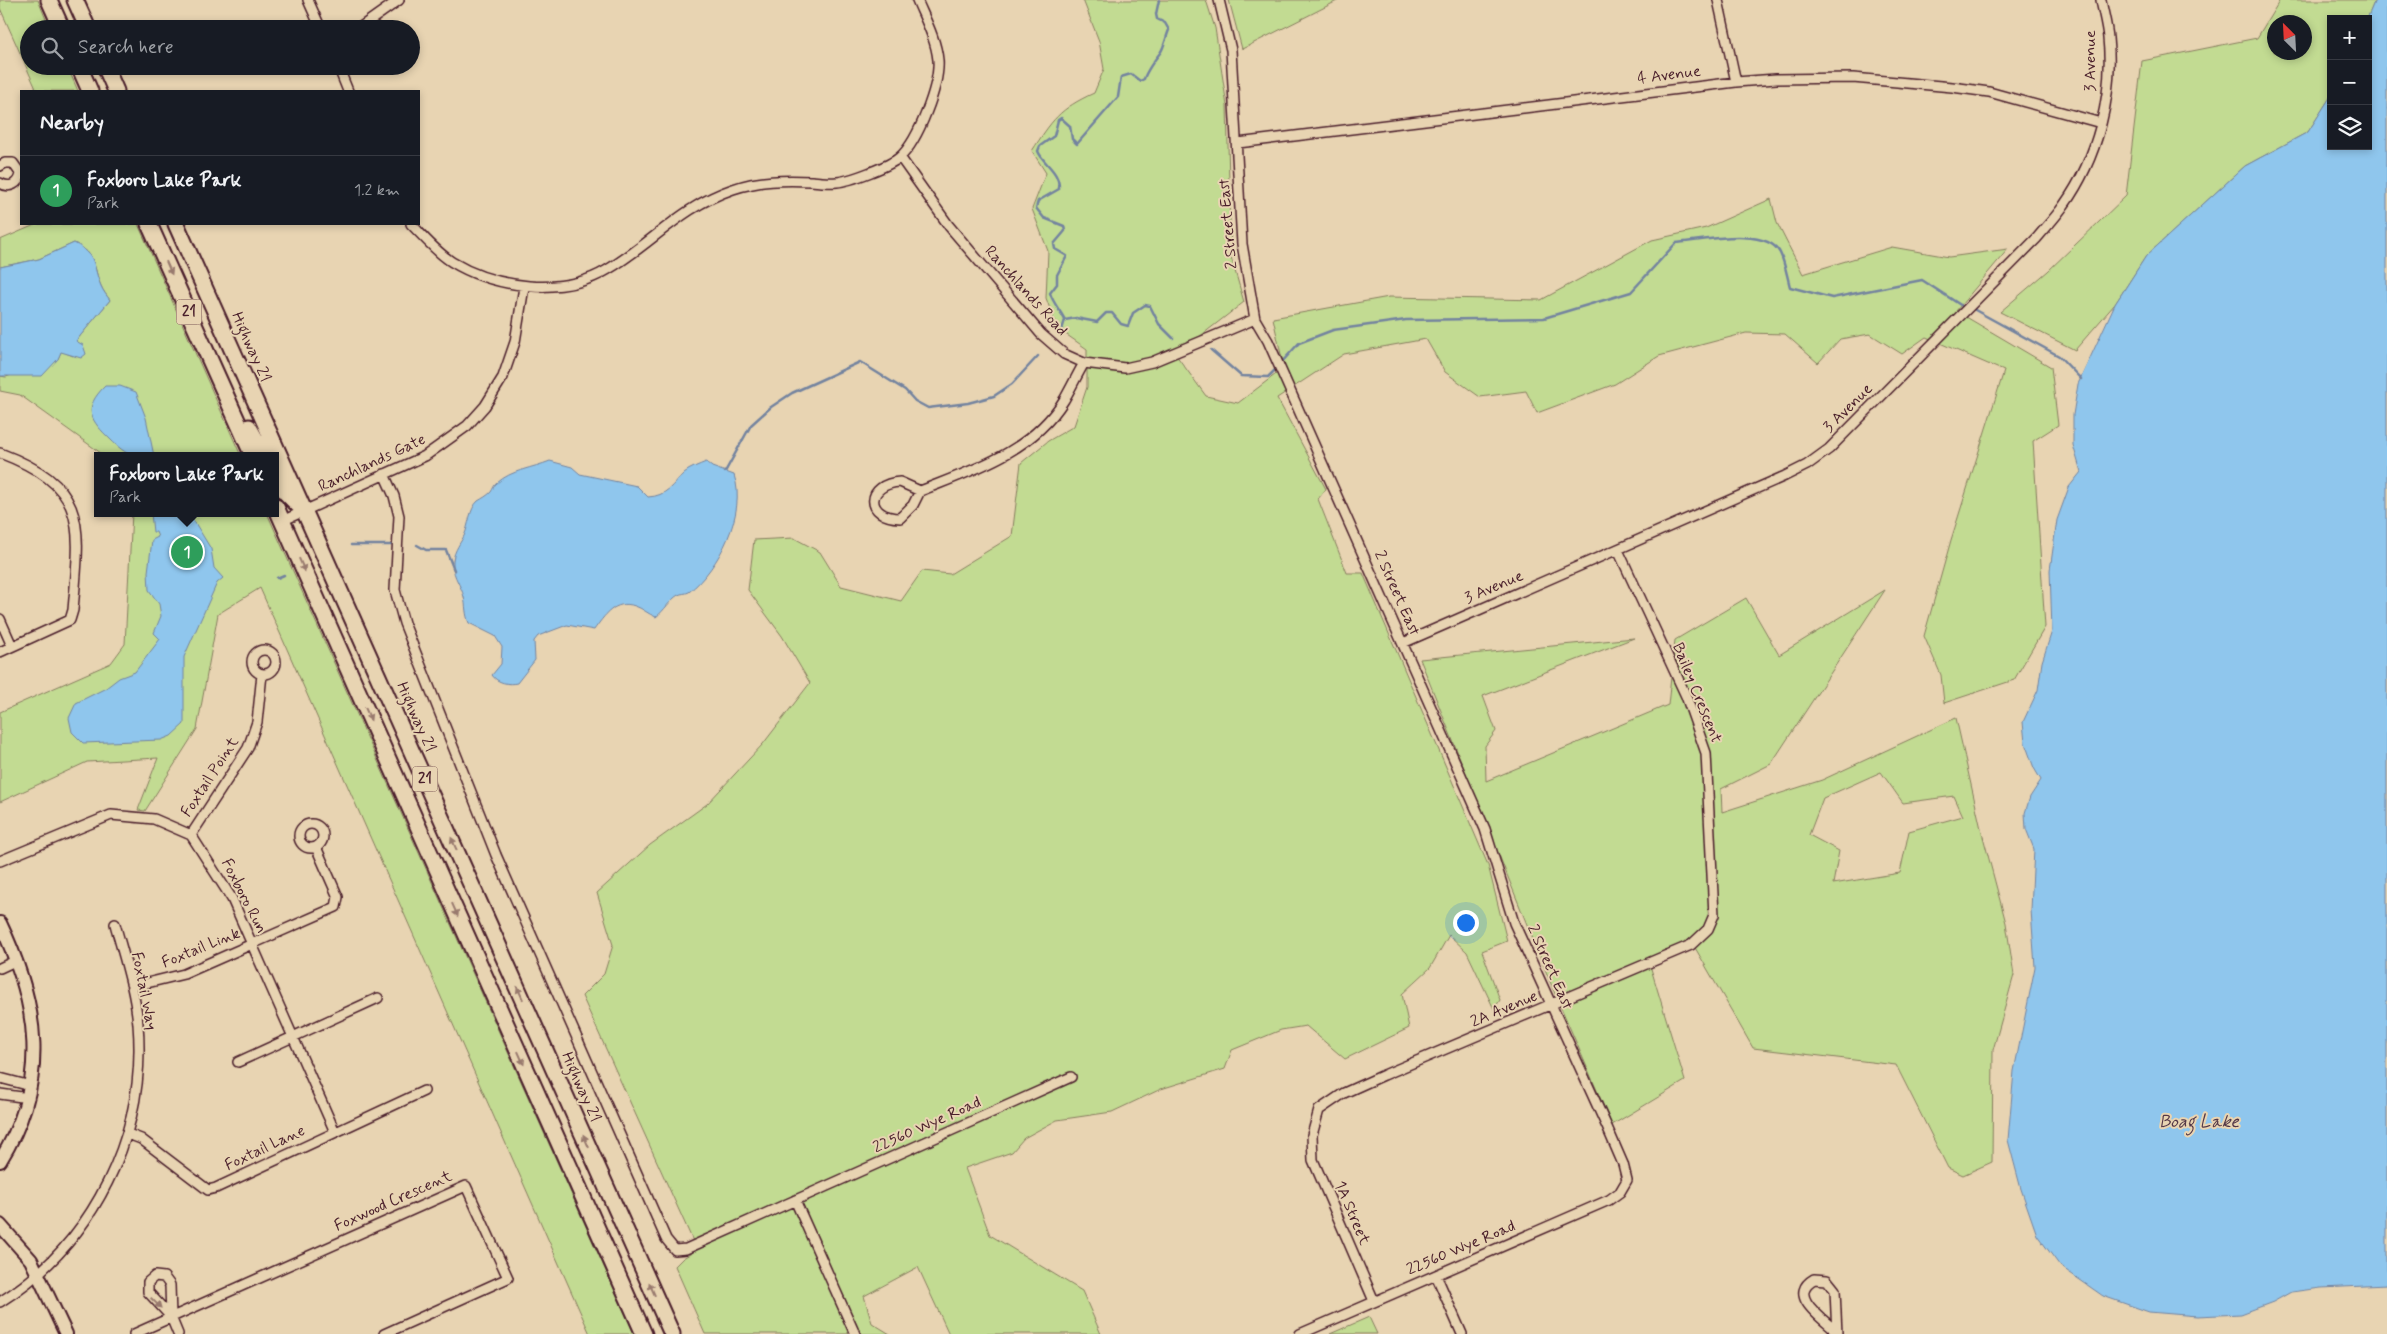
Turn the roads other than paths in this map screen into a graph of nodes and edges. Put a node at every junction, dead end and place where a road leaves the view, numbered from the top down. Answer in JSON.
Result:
{"nodes":[{"id":1,"x":49,"y":0,"type":"edge"},
{"id":2,"x":75,"y":0,"type":"edge"},
{"id":3,"x":308,"y":0,"type":"edge"},
{"id":4,"x":399,"y":0,"type":"edge"},
{"id":5,"x":917,"y":0,"type":"edge"},
{"id":6,"x":1219,"y":0,"type":"edge"},
{"id":7,"x":1718,"y":0,"type":"edge"},
{"id":8,"x":2101,"y":0,"type":"edge"},
{"id":9,"x":58,"y":20,"type":"edge"},
{"id":10,"x":84,"y":20,"type":"edge"},
{"id":11,"x":317,"y":20,"type":"edge"},
{"id":12,"x":371,"y":20,"type":"edge"},
{"id":13,"x":83,"y":75,"type":"edge"},
{"id":14,"x":109,"y":75,"type":"edge"},
{"id":15,"x":342,"y":75,"type":"edge"},
{"id":16,"x":1736,"y":82,"type":"junction"},
{"id":17,"x":90,"y":90,"type":"edge"},
{"id":18,"x":116,"y":90,"type":"edge"},
{"id":19,"x":348,"y":90,"type":"edge"},
{"id":20,"x":2101,"y":123,"type":"junction"},
{"id":21,"x":1238,"y":143,"type":"junction"},
{"id":22,"x":900,"y":157,"type":"junction"},
{"id":23,"x":0,"y":166,"type":"edge"},
{"id":24,"x":0,"y":183,"type":"edge"},
{"id":25,"x":149,"y":225,"type":"edge"},
{"id":26,"x":176,"y":225,"type":"edge"},
{"id":27,"x":411,"y":225,"type":"edge"},
{"id":28,"x":524,"y":287,"type":"junction"},
{"id":29,"x":1255,"y":319,"type":"junction"},
{"id":30,"x":1084,"y":363,"type":"junction"},
{"id":31,"x":216,"y":375,"type":"junction"},
{"id":32,"x":251,"y":452,"type":"edge"},
{"id":33,"x":263,"y":452,"type":"edge"},
{"id":34,"x":279,"y":452,"type":"edge"},
{"id":35,"x":279,"y":452,"type":"edge"},
{"id":36,"x":0,"y":453,"type":"edge"},
{"id":37,"x":384,"y":474,"type":"junction"},
{"id":38,"x":279,"y":479,"type":"edge"},
{"id":39,"x":920,"y":491,"type":"junction"},
{"id":40,"x":305,"y":510,"type":"junction"},
{"id":41,"x":279,"y":514,"type":"edge"},
{"id":42,"x":1618,"y":550,"type":"junction"},
{"id":43,"x":0,"y":619,"type":"edge"},
{"id":44,"x":1403,"y":643,"type":"junction"},
{"id":45,"x":12,"y":646,"type":"junction"},
{"id":46,"x":0,"y":652,"type":"edge"},
{"id":47,"x":262,"y":674,"type":"dead end"},
{"id":48,"x":190,"y":835,"type":"junction"},
{"id":49,"x":316,"y":847,"type":"dead end"},
{"id":50,"x":0,"y":861,"type":"edge"},
{"id":51,"x":1714,"y":915,"type":"joint"},
{"id":52,"x":0,"y":922,"type":"edge"},
{"id":53,"x":115,"y":924,"type":"dead end"},
{"id":54,"x":252,"y":944,"type":"junction"},
{"id":55,"x":17,"y":960,"type":"junction"},
{"id":56,"x":0,"y":968,"type":"edge"},
{"id":57,"x":131,"y":984,"type":"junction"},
{"id":58,"x":378,"y":998,"type":"dead end"},
{"id":59,"x":1551,"y":1005,"type":"junction"},
{"id":60,"x":292,"y":1037,"type":"junction"},
{"id":61,"x":238,"y":1062,"type":"dead end"},
{"id":62,"x":1071,"y":1077,"type":"dead end"},
{"id":63,"x":0,"y":1078,"type":"edge"},
{"id":64,"x":424,"y":1091,"type":"dead end"},
{"id":65,"x":30,"y":1092,"type":"junction"},
{"id":66,"x":0,"y":1094,"type":"edge"},
{"id":67,"x":335,"y":1132,"type":"junction"},
{"id":68,"x":128,"y":1134,"type":"junction"},
{"id":69,"x":1312,"y":1135,"type":"joint"},
{"id":70,"x":0,"y":1161,"type":"edge"},
{"id":71,"x":1626,"y":1180,"type":"joint"},
{"id":72,"x":795,"y":1200,"type":"junction"},
{"id":73,"x":0,"y":1225,"type":"edge"},
{"id":74,"x":38,"y":1274,"type":"junction"},
{"id":75,"x":1436,"y":1275,"type":"junction"},
{"id":76,"x":1374,"y":1301,"type":"junction"},
{"id":77,"x":0,"y":1302,"type":"edge"},
{"id":78,"x":171,"y":1317,"type":"junction"},
{"id":79,"x":1837,"y":1332,"type":"edge"},
{"id":80,"x":66,"y":1334,"type":"edge"},
{"id":81,"x":134,"y":1334,"type":"edge"},
{"id":82,"x":178,"y":1334,"type":"edge"},
{"id":83,"x":384,"y":1334,"type":"edge"},
{"id":84,"x":644,"y":1334,"type":"edge"},
{"id":85,"x":672,"y":1334,"type":"edge"},
{"id":86,"x":855,"y":1334,"type":"edge"},
{"id":87,"x":1300,"y":1334,"type":"edge"},
{"id":88,"x":1462,"y":1334,"type":"edge"}],
"edges":[{"from":1,"to":9,"type":"main road"},
{"from":2,"to":10,"type":"main road"},
{"from":3,"to":11,"type":"street"},
{"from":4,"to":12,"type":"street"},
{"from":5,"to":22,"type":"street"},
{"from":6,"to":21,"type":"street","name":"2 Street East"},
{"from":7,"to":16,"type":"street"},
{"from":8,"to":20,"type":"street","name":"3 Avenue"},
{"from":13,"to":17,"type":"main road"},
{"from":14,"to":18,"type":"main road"},
{"from":15,"to":19,"type":"street"},
{"from":16,"to":20,"type":"street","name":"4 Avenue"},
{"from":16,"to":21,"type":"street","name":"4 Avenue"},
{"from":20,"to":42,"type":"street","name":"3 Avenue"},
{"from":21,"to":29,"type":"street","name":"2 Street East"},
{"from":22,"to":28,"type":"street"},
{"from":22,"to":30,"type":"street","name":"Ranchlands Road"},
{"from":23,"to":24,"type":"street"},
{"from":25,"to":31,"type":"main road","number":"21","one_way":true},
{"from":26,"to":35,"type":"main road","name":"Highway 21","number":"21"},
{"from":27,"to":28,"type":"street"},
{"from":28,"to":37,"type":"street","name":"Ranchlands Gate"},
{"from":29,"to":30,"type":"street","name":"Ranchlands Road"},
{"from":29,"to":44,"type":"street","name":"2 Street East"},
{"from":30,"to":39,"type":"street"},
{"from":31,"to":32,"type":"main road","number":"21"},
{"from":31,"to":33,"type":"main road"},
{"from":34,"to":40,"type":"main road","name":"Highway 21","number":"21"},
{"from":36,"to":45,"type":"street"},
{"from":37,"to":40,"type":"street","name":"Ranchlands Gate"},
{"from":37,"to":72,"type":"street","name":"22560 Wye Road"},
{"from":38,"to":40,"type":"main road"},
{"from":39,"to":39,"type":"street"},
{"from":40,"to":41,"type":"street","name":"Ranchlands Gate"},
{"from":85,"to":40,"type":"main road","name":"Highway 21","number":"21","one_way":true},
{"from":41,"to":84,"type":"main road","number":"21","one_way":true},
{"from":42,"to":44,"type":"street","name":"3 Avenue"},
{"from":42,"to":51,"type":"street","name":"Bailey Crescent"},
{"from":43,"to":45,"type":"street"},
{"from":44,"to":59,"type":"street","name":"2 Street East"},
{"from":45,"to":46,"type":"street"},
{"from":47,"to":48,"type":"street","name":"Foxtail Point"},
{"from":48,"to":50,"type":"street"},
{"from":48,"to":54,"type":"street","name":"Foxboro Run"},
{"from":49,"to":54,"type":"street","name":"Foxtail Link"},
{"from":51,"to":59,"type":"street","name":"2A Avenue"},
{"from":52,"to":55,"type":"street"},
{"from":53,"to":57,"type":"street","name":"Foxtail Way"},
{"from":54,"to":57,"type":"street","name":"Foxtail Link"},
{"from":54,"to":60,"type":"street","name":"Foxboro Run"},
{"from":55,"to":56,"type":"street"},
{"from":55,"to":65,"type":"street"},
{"from":57,"to":68,"type":"street","name":"Foxtail Way"},
{"from":58,"to":60,"type":"street"},
{"from":59,"to":69,"type":"street","name":"2A Avenue"},
{"from":59,"to":71,"type":"street","name":"2 Street East"},
{"from":60,"to":61,"type":"street"},
{"from":60,"to":67,"type":"street","name":"Foxboro Run"},
{"from":62,"to":72,"type":"street","name":"22560 Wye Road"},
{"from":63,"to":65,"type":"street"},
{"from":64,"to":67,"type":"street","name":"Foxtail Lane"},
{"from":65,"to":66,"type":"street"},
{"from":65,"to":70,"type":"street"},
{"from":67,"to":68,"type":"street","name":"Foxtail Lane"},
{"from":68,"to":74,"type":"street","name":"Foxtail Way"},
{"from":69,"to":76,"type":"street","name":"1A Street"},
{"from":71,"to":75,"type":"street","name":"22560 Wye Road"},
{"from":72,"to":86,"type":"street"},
{"from":73,"to":74,"type":"street"},
{"from":74,"to":77,"type":"street","name":"Foxtail Way"},
{"from":74,"to":80,"type":"street"},
{"from":75,"to":76,"type":"street","name":"22560 Wye Road"},
{"from":75,"to":88,"type":"street"},
{"from":76,"to":87,"type":"street","name":"22560 Wye Road"},
{"from":78,"to":81,"type":"street","name":"Foxwood Crescent"},
{"from":78,"to":82,"type":"street"},
{"from":78,"to":83,"type":"street","name":"Foxwood Crescent"},
{"from":79,"to":79,"type":"street"}]}
